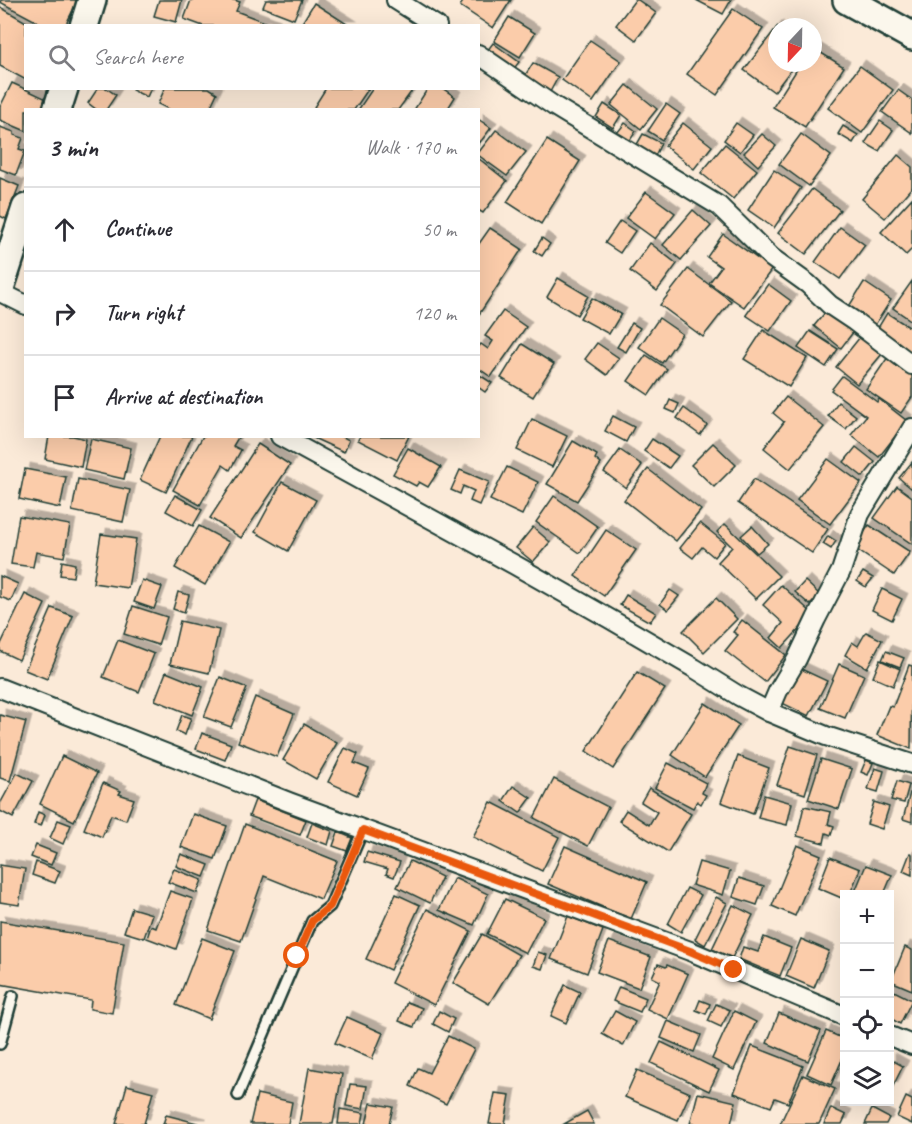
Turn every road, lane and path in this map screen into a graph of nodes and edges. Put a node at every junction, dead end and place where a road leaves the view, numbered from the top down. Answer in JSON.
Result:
{"nodes":[{"id":1,"x":92,"y":0,"type":"edge"},
{"id":2,"x":396,"y":0,"type":"edge"},
{"id":3,"x":847,"y":0,"type":"edge"},
{"id":4,"x":85,"y":24,"type":"edge"},
{"id":5,"x":434,"y":24,"type":"edge"},
{"id":6,"x":904,"y":28,"type":"edge"},
{"id":7,"x":480,"y":55,"type":"edge"},
{"id":8,"x":63,"y":90,"type":"edge"},
{"id":9,"x":58,"y":108,"type":"edge"},
{"id":10,"x":24,"y":214,"type":"edge"},
{"id":11,"x":0,"y":290,"type":"edge"},
{"id":12,"x":24,"y":304,"type":"edge"},
{"id":13,"x":912,"y":365,"type":"edge"},
{"id":14,"x":912,"y":431,"type":"edge"},
{"id":15,"x":284,"y":438,"type":"edge"},
{"id":16,"x":0,"y":688,"type":"edge"},
{"id":17,"x":769,"y":712,"type":"junction"},
{"id":18,"x":912,"y":764,"type":"edge"},
{"id":19,"x":363,"y":830,"type":"junction"},
{"id":20,"x":13,"y":996,"type":"dead end"},
{"id":21,"x":840,"y":1014,"type":"edge"},
{"id":22,"x":894,"y":1038,"type":"edge"},
{"id":23,"x":0,"y":1044,"type":"edge"},
{"id":24,"x":912,"y":1045,"type":"edge"},
{"id":25,"x":238,"y":1095,"type":"dead end"}],
"edges":[{"from":1,"to":4,"type":"street"},
{"from":2,"to":5,"type":"street"},
{"from":3,"to":6,"type":"street"},
{"from":7,"to":13,"type":"street"},
{"from":8,"to":9,"type":"street"},
{"from":10,"to":11,"type":"street"},
{"from":11,"to":12,"type":"street"},
{"from":14,"to":17,"type":"street"},
{"from":15,"to":17,"type":"street"},
{"from":16,"to":19,"type":"street"},
{"from":17,"to":18,"type":"street"},
{"from":19,"to":21,"type":"street"},
{"from":19,"to":25,"type":"lane"},
{"from":20,"to":23,"type":"lane"},
{"from":22,"to":24,"type":"street"}]}
